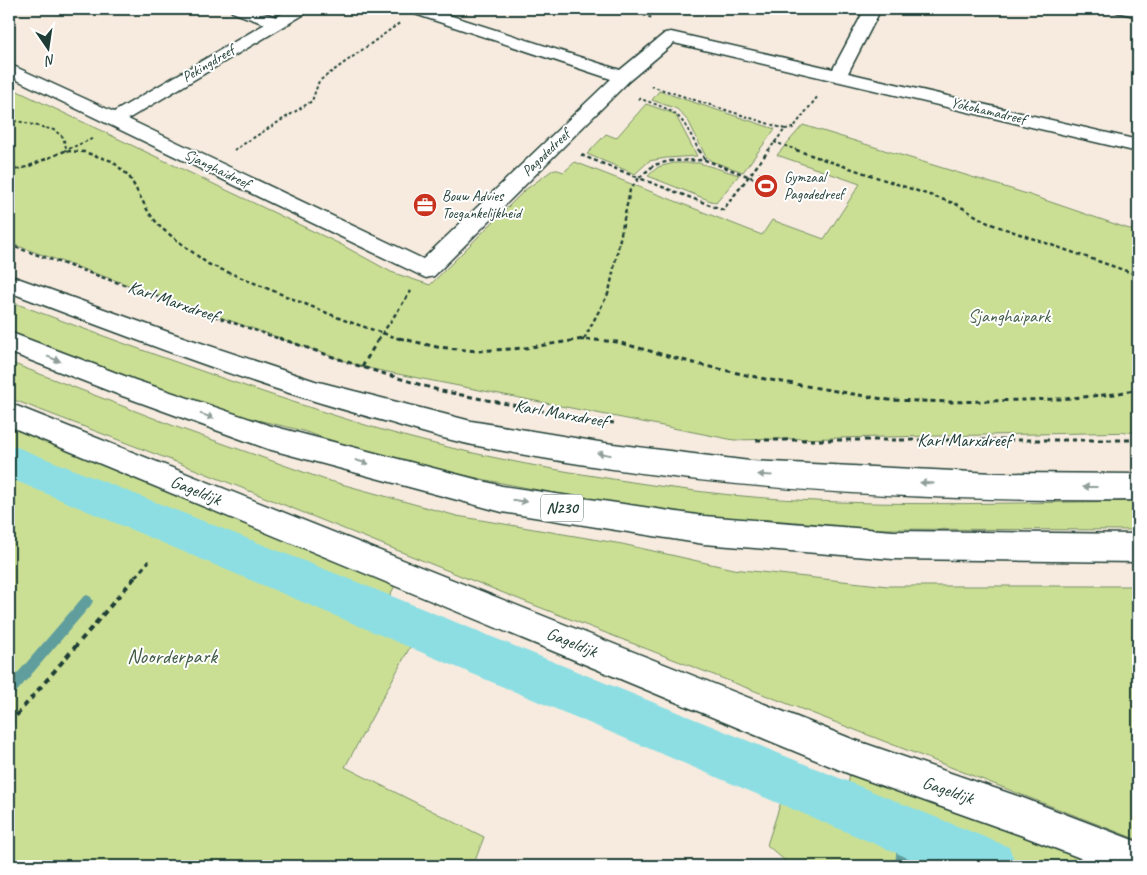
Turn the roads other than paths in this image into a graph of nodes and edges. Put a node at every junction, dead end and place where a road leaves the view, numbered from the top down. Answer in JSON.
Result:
{"nodes":[{"id":1,"x":238,"y":9,"type":"edge"},
{"id":2,"x":302,"y":9,"type":"edge"},
{"id":3,"x":873,"y":9,"type":"edge"},
{"id":4,"x":1123,"y":9,"type":"edge"},
{"id":5,"x":418,"y":10,"type":"road end"},
{"id":6,"x":1138,"y":12,"type":"edge"},
{"id":7,"x":277,"y":23,"type":"junction"},
{"id":8,"x":9,"y":69,"type":"edge"},
{"id":9,"x":836,"y":75,"type":"junction"},
{"id":10,"x":618,"y":83,"type":"junction"},
{"id":11,"x":115,"y":119,"type":"junction"},
{"id":12,"x":1138,"y":146,"type":"edge"},
{"id":13,"x":426,"y":270,"type":"joint"},
{"id":14,"x":9,"y":283,"type":"edge"},
{"id":15,"x":9,"y":342,"type":"edge"},
{"id":16,"x":9,"y":414,"type":"edge"},
{"id":17,"x":1138,"y":487,"type":"edge"},
{"id":18,"x":1138,"y":548,"type":"edge"},
{"id":19,"x":1138,"y":861,"type":"edge"}],
"edges":[{"from":1,"to":7,"type":"main road"},
{"from":2,"to":7,"type":"main road","name":"Pekingdreef"},
{"from":3,"to":9,"type":"main road"},
{"from":4,"to":6,"type":"main road"},
{"from":5,"to":10,"type":"main road"},
{"from":7,"to":11,"type":"main road","name":"Pekingdreef"},
{"from":8,"to":11,"type":"main road","name":"Sjanghaidreef"},
{"from":9,"to":10,"type":"main road","name":"Pagodedreef"},
{"from":9,"to":12,"type":"main road","name":"Yokohamadreef"},
{"from":10,"to":13,"type":"main road","name":"Pagodedreef"},
{"from":11,"to":13,"type":"main road","name":"Sjanghaidreef"},
{"from":17,"to":14,"type":"main road","name":"Karl Marxdreef","one_way":true},
{"from":15,"to":18,"type":"main road","number":"N230","one_way":true},
{"from":16,"to":19,"type":"main road","name":"Gageldijk"}]}
